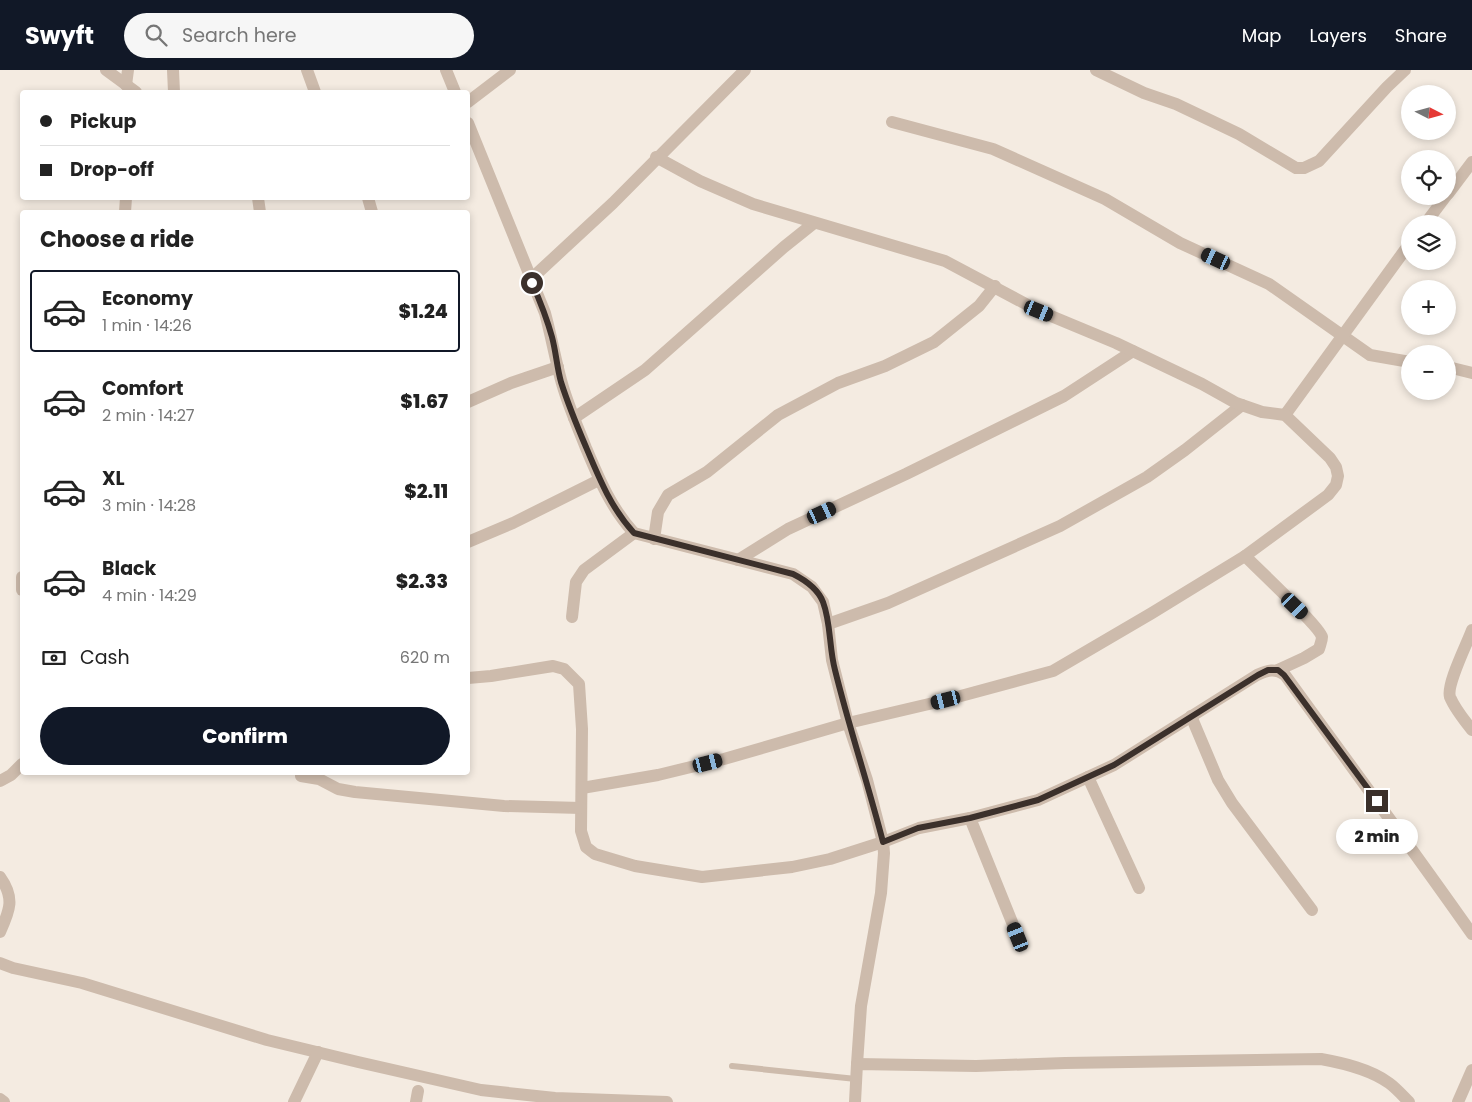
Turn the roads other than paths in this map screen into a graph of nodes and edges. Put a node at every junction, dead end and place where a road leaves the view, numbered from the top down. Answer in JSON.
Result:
{"nodes":[{"id":1,"x":106,"y":70,"type":"edge"},
{"id":2,"x":128,"y":70,"type":"edge"},
{"id":3,"x":173,"y":70,"type":"edge"},
{"id":4,"x":307,"y":70,"type":"edge"},
{"id":5,"x":446,"y":70,"type":"edge"},
{"id":6,"x":510,"y":70,"type":"edge"},
{"id":7,"x":745,"y":70,"type":"edge"},
{"id":8,"x":1096,"y":70,"type":"edge"},
{"id":9,"x":1405,"y":70,"type":"edge"},
{"id":10,"x":126,"y":84,"type":"junction"},
{"id":11,"x":134,"y":90,"type":"edge"},
{"id":12,"x":174,"y":90,"type":"edge"},
{"id":13,"x":314,"y":90,"type":"edge"},
{"id":14,"x":454,"y":90,"type":"edge"},
{"id":15,"x":470,"y":100,"type":"edge"},
{"id":16,"x":892,"y":122,"type":"dead end"},
{"id":17,"x":471,"y":140,"type":"edge"},
{"id":18,"x":656,"y":157,"type":"junction"},
{"id":19,"x":1472,"y":162,"type":"edge"},
{"id":20,"x":1456,"y":183,"type":"edge"},
{"id":21,"x":1439,"y":205,"type":"edge"},
{"id":22,"x":1432,"y":215,"type":"edge"},
{"id":23,"x":814,"y":223,"type":"junction"},
{"id":24,"x":1401,"y":255,"type":"edge"},
{"id":25,"x":531,"y":279,"type":"junction"},
{"id":26,"x":996,"y":286,"type":"junction"},
{"id":27,"x":1343,"y":334,"type":"junction"},
{"id":28,"x":1133,"y":351,"type":"junction"},
{"id":29,"x":1401,"y":360,"type":"edge"},
{"id":30,"x":558,"y":367,"type":"junction"},
{"id":31,"x":1456,"y":370,"type":"edge"},
{"id":32,"x":1472,"y":373,"type":"edge"},
{"id":33,"x":470,"y":401,"type":"edge"},
{"id":34,"x":1242,"y":405,"type":"junction"},
{"id":35,"x":1284,"y":415,"type":"junction"},
{"id":36,"x":574,"y":418,"type":"junction"},
{"id":37,"x":599,"y":480,"type":"junction"},
{"id":38,"x":634,"y":533,"type":"junction"},
{"id":39,"x":654,"y":539,"type":"junction"},
{"id":40,"x":470,"y":541,"type":"edge"},
{"id":41,"x":1245,"y":556,"type":"junction"},
{"id":42,"x":738,"y":560,"type":"junction"},
{"id":43,"x":572,"y":616,"type":"dead end"},
{"id":44,"x":828,"y":624,"type":"junction"},
{"id":45,"x":1472,"y":630,"type":"edge"},
{"id":46,"x":1278,"y":670,"type":"junction"},
{"id":47,"x":470,"y":678,"type":"edge"},
{"id":48,"x":1191,"y":716,"type":"junction"},
{"id":49,"x":848,"y":723,"type":"junction"},
{"id":50,"x":1472,"y":730,"type":"edge"},
{"id":51,"x":20,"y":766,"type":"edge"},
{"id":52,"x":301,"y":776,"type":"dead end"},
{"id":53,"x":1088,"y":777,"type":"junction"},
{"id":54,"x":0,"y":781,"type":"edge"},
{"id":55,"x":582,"y":788,"type":"junction"},
{"id":56,"x":581,"y":808,"type":"junction"},
{"id":57,"x":970,"y":818,"type":"junction"},
{"id":58,"x":883,"y":842,"type":"junction"},
{"id":59,"x":0,"y":877,"type":"edge"},
{"id":60,"x":1139,"y":888,"type":"dead end"},
{"id":61,"x":1312,"y":910,"type":"dead end"},
{"id":62,"x":0,"y":932,"type":"edge"},
{"id":63,"x":1472,"y":934,"type":"edge"},
{"id":64,"x":1018,"y":937,"type":"dead end"},
{"id":65,"x":0,"y":962,"type":"edge"},
{"id":66,"x":318,"y":1052,"type":"junction"},
{"id":67,"x":857,"y":1064,"type":"junction"},
{"id":68,"x":732,"y":1066,"type":"dead end"},
{"id":69,"x":1472,"y":1070,"type":"edge"},
{"id":70,"x":856,"y":1079,"type":"junction"},
{"id":71,"x":0,"y":1099,"type":"edge"},
{"id":72,"x":554,"y":1100,"type":"edge"},
{"id":73,"x":4,"y":1102,"type":"edge"},
{"id":74,"x":294,"y":1102,"type":"edge"},
{"id":75,"x":667,"y":1102,"type":"edge"},
{"id":76,"x":855,"y":1102,"type":"edge"},
{"id":77,"x":1410,"y":1102,"type":"edge"},
{"id":78,"x":1458,"y":1102,"type":"edge"}],
"edges":[{"from":1,"to":10,"type":"street"},
{"from":2,"to":10,"type":"street"},
{"from":3,"to":12,"type":"street"},
{"from":4,"to":13,"type":"street"},
{"from":5,"to":14,"type":"street"},
{"from":6,"to":15,"type":"street"},
{"from":7,"to":18,"type":"street"},
{"from":8,"to":9,"type":"street"},
{"from":10,"to":11,"type":"street"},
{"from":16,"to":27,"type":"street"},
{"from":17,"to":25,"type":"street"},
{"from":18,"to":23,"type":"street"},
{"from":18,"to":25,"type":"street"},
{"from":19,"to":20,"type":"street"},
{"from":21,"to":22,"type":"street"},
{"from":23,"to":26,"type":"street"},
{"from":23,"to":36,"type":"street"},
{"from":24,"to":27,"type":"street"},
{"from":25,"to":30,"type":"street"},
{"from":26,"to":28,"type":"street"},
{"from":26,"to":39,"type":"street"},
{"from":27,"to":29,"type":"street"},
{"from":27,"to":35,"type":"street"},
{"from":28,"to":34,"type":"street"},
{"from":28,"to":42,"type":"street"},
{"from":30,"to":33,"type":"street"},
{"from":30,"to":36,"type":"street"},
{"from":31,"to":32,"type":"street"},
{"from":34,"to":35,"type":"street"},
{"from":34,"to":44,"type":"street"},
{"from":35,"to":41,"type":"street"},
{"from":36,"to":37,"type":"street"},
{"from":37,"to":38,"type":"street"},
{"from":37,"to":40,"type":"street"},
{"from":38,"to":39,"type":"street"},
{"from":38,"to":43,"type":"street"},
{"from":39,"to":42,"type":"street"},
{"from":41,"to":46,"type":"street"},
{"from":41,"to":49,"type":"street"},
{"from":42,"to":44,"type":"street"},
{"from":44,"to":49,"type":"street"},
{"from":45,"to":50,"type":"street"},
{"from":46,"to":48,"type":"street"},
{"from":46,"to":63,"type":"street"},
{"from":47,"to":55,"type":"street"},
{"from":48,"to":53,"type":"street"},
{"from":48,"to":61,"type":"street"},
{"from":49,"to":55,"type":"street"},
{"from":49,"to":58,"type":"street"},
{"from":51,"to":54,"type":"street"},
{"from":52,"to":56,"type":"street"},
{"from":53,"to":57,"type":"street"},
{"from":53,"to":60,"type":"street"},
{"from":55,"to":56,"type":"street"},
{"from":56,"to":58,"type":"street"},
{"from":57,"to":58,"type":"street"},
{"from":57,"to":64,"type":"street"},
{"from":58,"to":67,"type":"street"},
{"from":59,"to":62,"type":"street"},
{"from":65,"to":66,"type":"street"},
{"from":66,"to":72,"type":"street"},
{"from":66,"to":74,"type":"street"},
{"from":67,"to":70,"type":"street"},
{"from":67,"to":77,"type":"street"},
{"from":68,"to":70,"type":"lane"},
{"from":69,"to":78,"type":"street"},
{"from":70,"to":76,"type":"street"},
{"from":71,"to":73,"type":"street"},
{"from":72,"to":75,"type":"street"}]}
